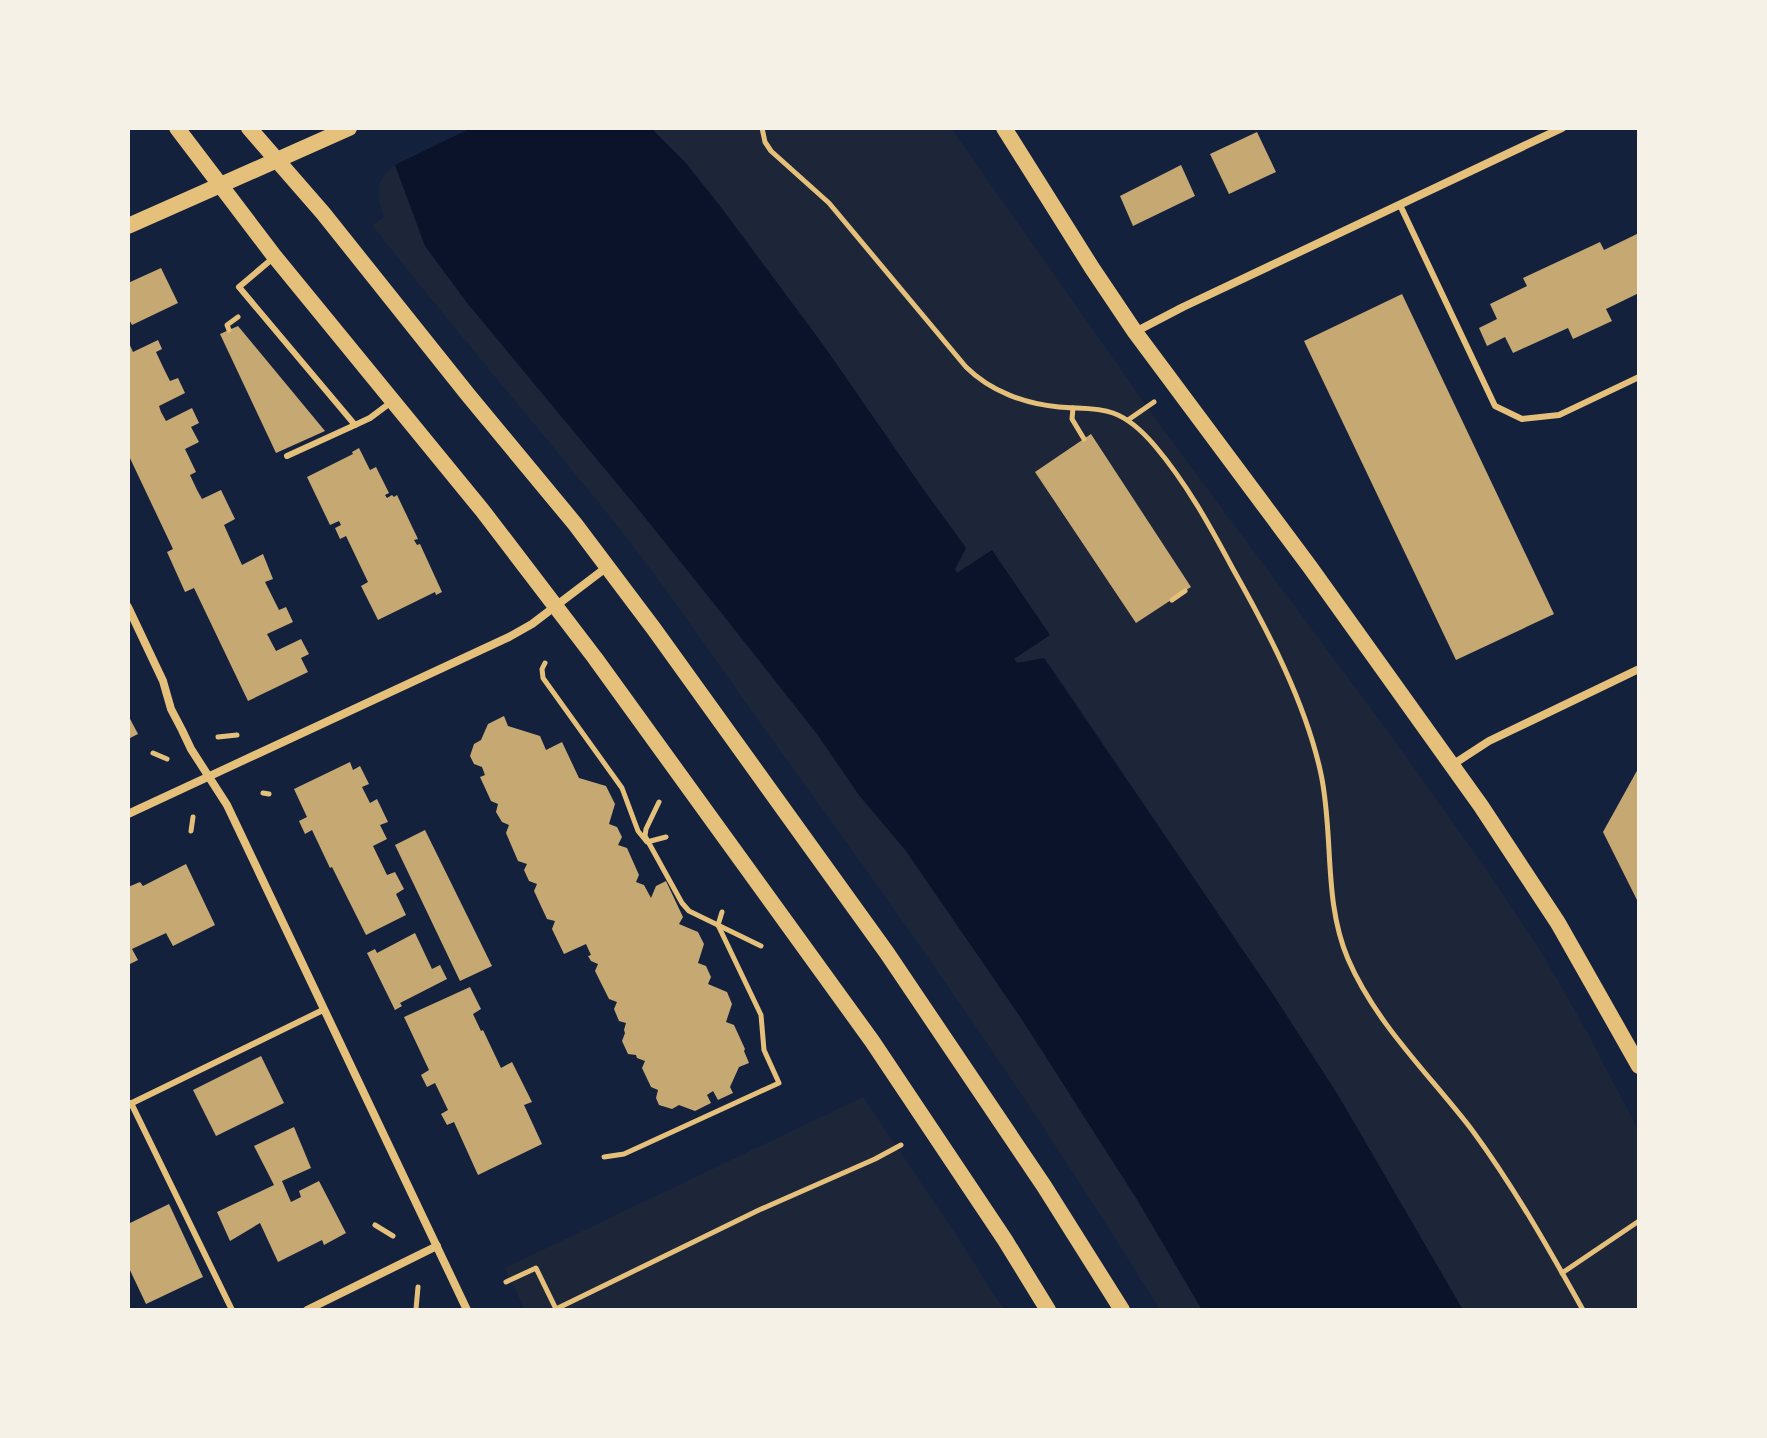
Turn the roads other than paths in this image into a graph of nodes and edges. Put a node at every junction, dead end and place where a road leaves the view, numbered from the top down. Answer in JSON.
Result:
{"nodes":[{"id":1,"x":177,"y":128,"type":"edge"},
{"id":2,"x":249,"y":128,"type":"edge"},
{"id":3,"x":349,"y":128,"type":"edge"},
{"id":4,"x":991,"y":128,"type":"edge"},
{"id":5,"x":1004,"y":128,"type":"edge"},
{"id":6,"x":1562,"y":128,"type":"edge"},
{"id":7,"x":277,"y":160,"type":"junction"},
{"id":8,"x":1033,"y":174,"type":"junction"},
{"id":9,"x":220,"y":186,"type":"junction"},
{"id":10,"x":1400,"y":205,"type":"junction"},
{"id":11,"x":128,"y":226,"type":"edge"},
{"id":12,"x":275,"y":257,"type":"junction"},
{"id":13,"x":1135,"y":332,"type":"junction"},
{"id":14,"x":1639,"y":377,"type":"edge"},
{"id":15,"x":393,"y":401,"type":"junction"},
{"id":16,"x":355,"y":425,"type":"junction"},
{"id":17,"x":287,"y":456,"type":"dead end"},
{"id":18,"x":607,"y":567,"type":"junction"},
{"id":19,"x":556,"y":606,"type":"junction"},
{"id":20,"x":128,"y":607,"type":"edge"},
{"id":21,"x":1639,"y":669,"type":"edge"},
{"id":22,"x":1452,"y":765,"type":"junction"},
{"id":23,"x":209,"y":777,"type":"junction"},
{"id":24,"x":128,"y":814,"type":"edge"},
{"id":25,"x":323,"y":1010,"type":"junction"},
{"id":26,"x":1639,"y":1066,"type":"edge"},
{"id":27,"x":130,"y":1104,"type":"edge"},
{"id":28,"x":437,"y":1246,"type":"junction"},
{"id":29,"x":232,"y":1310,"type":"edge"},
{"id":30,"x":307,"y":1310,"type":"edge"},
{"id":31,"x":467,"y":1310,"type":"edge"},
{"id":32,"x":1048,"y":1310,"type":"edge"},
{"id":33,"x":1122,"y":1310,"type":"edge"}],
"edges":[{"from":1,"to":9,"type":"main road"},
{"from":2,"to":7,"type":"main road"},
{"from":3,"to":7,"type":"main road"},
{"from":4,"to":8,"type":"main road"},
{"from":5,"to":8,"type":"main road"},
{"from":6,"to":10,"type":"street"},
{"from":7,"to":9,"type":"main road"},
{"from":7,"to":18,"type":"main road"},
{"from":8,"to":13,"type":"main road"},
{"from":9,"to":11,"type":"main road"},
{"from":9,"to":12,"type":"main road"},
{"from":10,"to":13,"type":"street"},
{"from":10,"to":14,"type":"lane"},
{"from":12,"to":15,"type":"main road"},
{"from":12,"to":16,"type":"lane"},
{"from":13,"to":22,"type":"main road"},
{"from":15,"to":16,"type":"lane"},
{"from":15,"to":19,"type":"main road"},
{"from":16,"to":17,"type":"lane"},
{"from":18,"to":19,"type":"street"},
{"from":18,"to":33,"type":"main road"},
{"from":19,"to":23,"type":"street"},
{"from":19,"to":32,"type":"main road"},
{"from":20,"to":23,"type":"street"},
{"from":21,"to":22,"type":"street"},
{"from":22,"to":26,"type":"main road"},
{"from":23,"to":24,"type":"street"},
{"from":23,"to":25,"type":"street"},
{"from":25,"to":27,"type":"lane"},
{"from":25,"to":28,"type":"street"},
{"from":27,"to":29,"type":"lane"},
{"from":28,"to":30,"type":"street"},
{"from":28,"to":31,"type":"street"}]}
